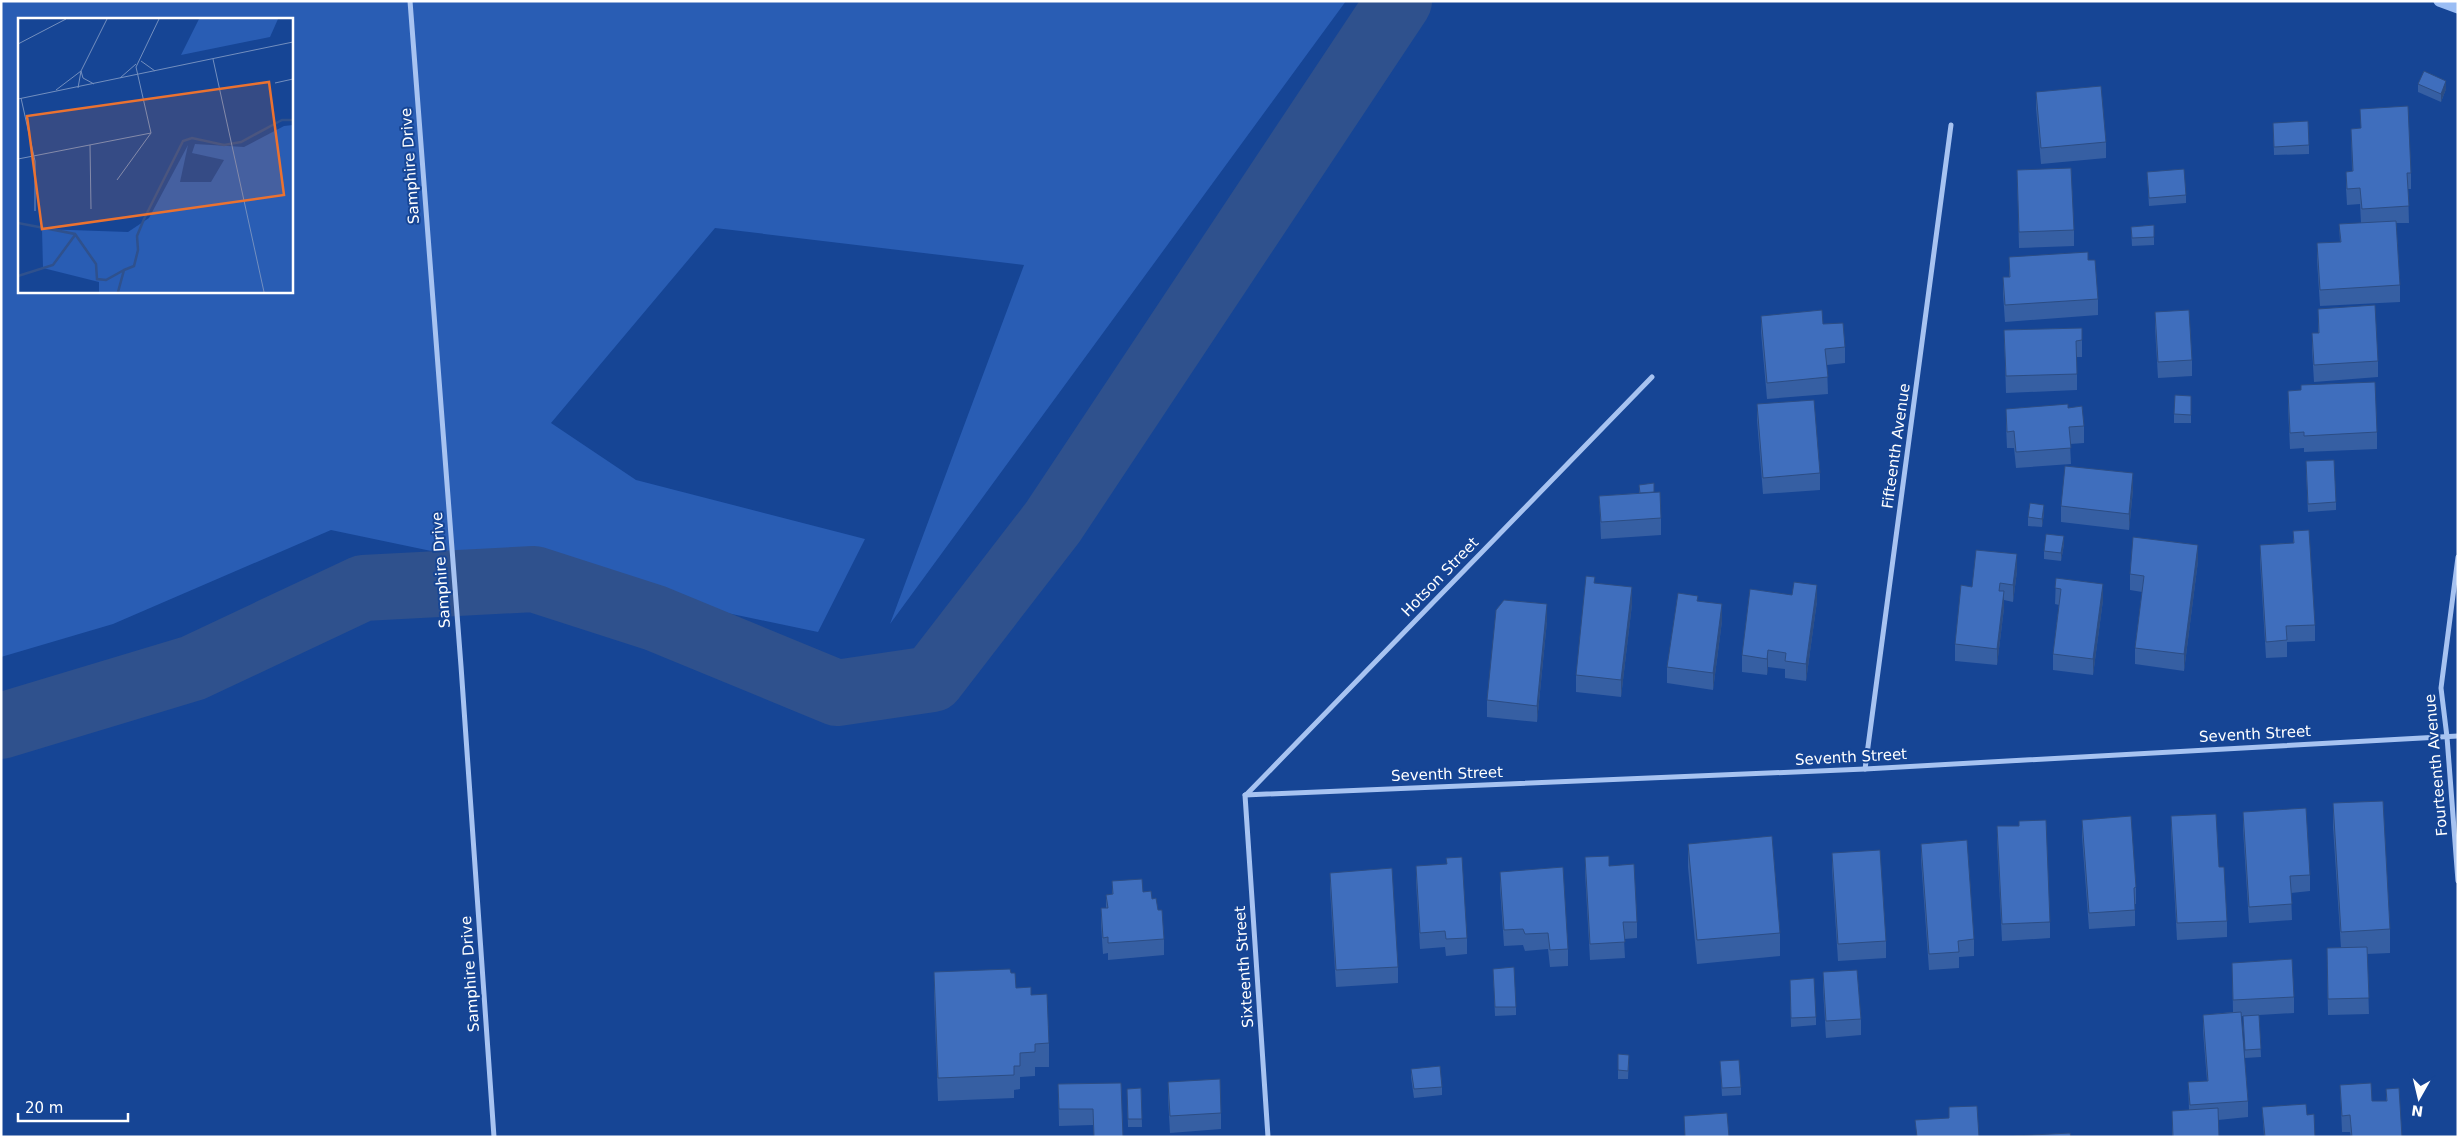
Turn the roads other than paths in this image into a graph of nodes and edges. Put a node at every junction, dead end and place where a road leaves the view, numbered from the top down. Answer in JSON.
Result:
{"nodes":[{"id":1,"x":410,"y":1,"type":"edge"},
{"id":2,"x":1951,"y":126,"type":"dead end"},
{"id":3,"x":1652,"y":376,"type":"dead end"},
{"id":4,"x":2458,"y":557,"type":"edge"},
{"id":5,"x":2458,"y":736,"type":"edge"},
{"id":6,"x":2447,"y":737,"type":"junction"},
{"id":7,"x":1865,"y":769,"type":"junction"},
{"id":8,"x":1245,"y":795,"type":"junction"},
{"id":9,"x":2458,"y":881,"type":"edge"},
{"id":10,"x":494,"y":1137,"type":"edge"},
{"id":11,"x":1268,"y":1137,"type":"edge"}],
"edges":[{"from":1,"to":10,"type":"street","name":"Samphire Drive"},
{"from":2,"to":7,"type":"street","name":"Fifteenth Avenue"},
{"from":3,"to":8,"type":"street","name":"Hotson Street"},
{"from":4,"to":6,"type":"street","name":"Fourteenth Avenue"},
{"from":5,"to":6,"type":"street","name":"Seventh Street"},
{"from":6,"to":7,"type":"street","name":"Seventh Street"},
{"from":6,"to":9,"type":"street","name":"Fourteenth Avenue"},
{"from":7,"to":8,"type":"street","name":"Seventh Street"},
{"from":8,"to":11,"type":"street","name":"Sixteenth Street"}]}
